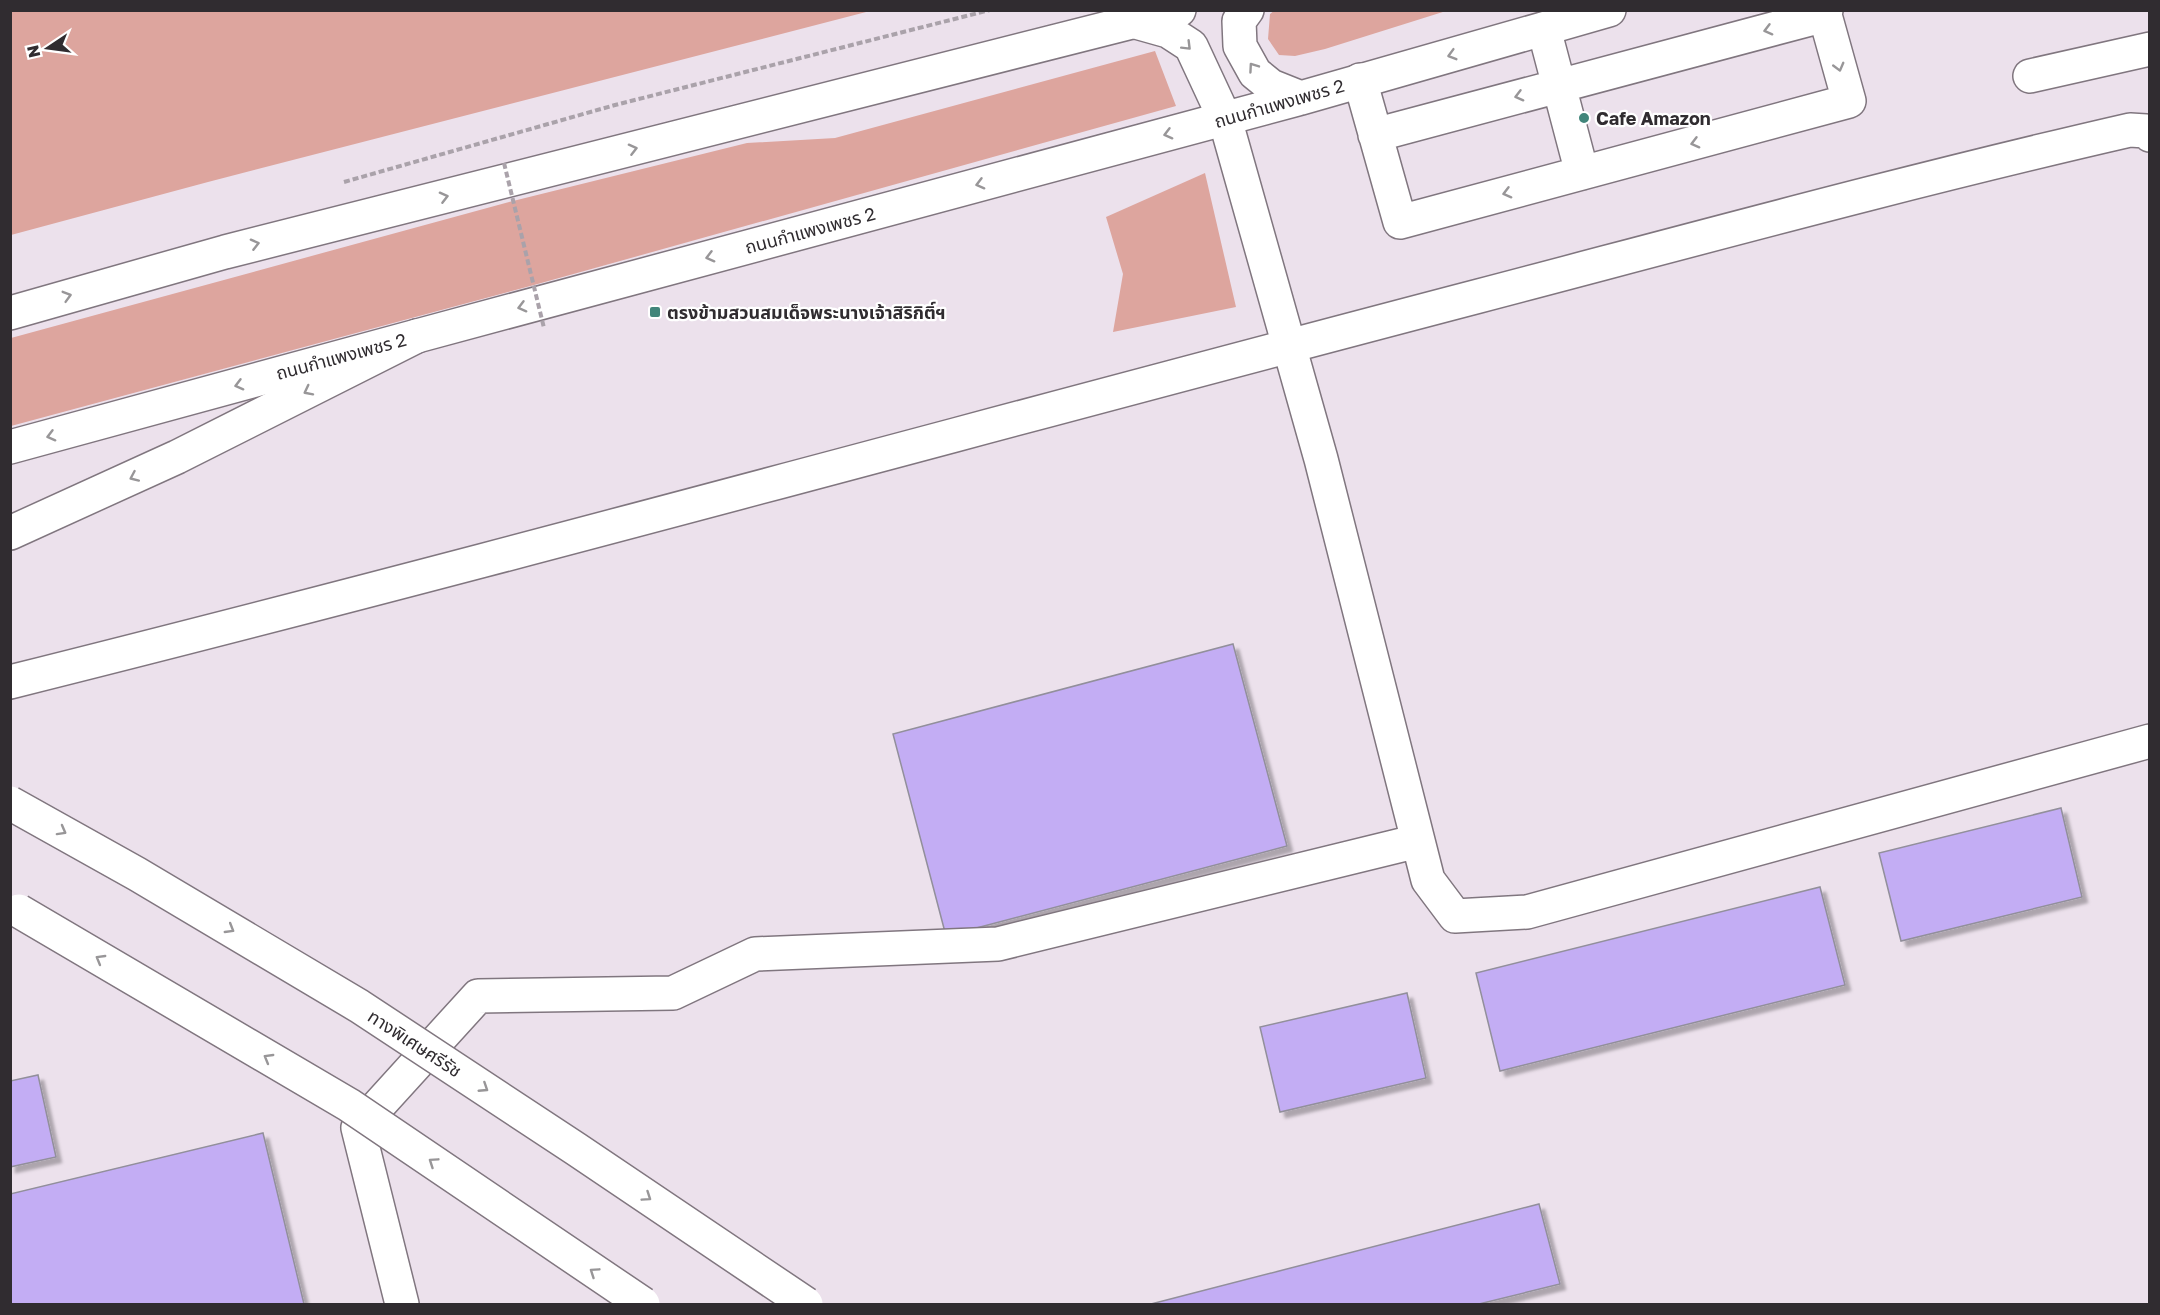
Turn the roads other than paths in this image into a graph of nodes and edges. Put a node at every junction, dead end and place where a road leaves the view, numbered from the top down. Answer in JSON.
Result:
{"nodes":[{"id":1,"x":1179,"y":10,"type":"edge"},
{"id":2,"x":1247,"y":10,"type":"edge"},
{"id":3,"x":1609,"y":10,"type":"edge"},
{"id":4,"x":1826,"y":13,"type":"edge"},
{"id":5,"x":1136,"y":22,"type":"junction"},
{"id":6,"x":1544,"y":29,"type":"junction"},
{"id":7,"x":2150,"y":49,"type":"edge"},
{"id":8,"x":2030,"y":76,"type":"dead end"},
{"id":9,"x":1360,"y":81,"type":"junction"},
{"id":10,"x":1558,"y":85,"type":"junction"},
{"id":11,"x":1301,"y":98,"type":"junction"},
{"id":12,"x":1225,"y":119,"type":"junction"},
{"id":13,"x":1375,"y":135,"type":"junction"},
{"id":14,"x":2150,"y":135,"type":"edge"},
{"id":15,"x":1582,"y":173,"type":"junction"},
{"id":16,"x":10,"y":313,"type":"edge"},
{"id":17,"x":417,"y":336,"type":"junction"},
{"id":18,"x":1288,"y":346,"type":"junction"},
{"id":19,"x":10,"y":447,"type":"edge"},
{"id":20,"x":18,"y":528,"type":"edge"},
{"id":21,"x":10,"y":682,"type":"edge"},
{"id":22,"x":2150,"y":741,"type":"edge"},
{"id":23,"x":10,"y":803,"type":"edge"},
{"id":24,"x":1418,"y":841,"type":"junction"},
{"id":25,"x":10,"y":907,"type":"edge"},
{"id":26,"x":402,"y":1305,"type":"edge"},
{"id":27,"x":643,"y":1305,"type":"edge"},
{"id":28,"x":806,"y":1305,"type":"edge"}],
"edges":[{"from":1,"to":5,"type":"main road"},
{"from":11,"to":2,"type":"main road","one_way":true},
{"from":3,"to":6,"type":"main road","name":"ถนนกำแพงเพชร 2"},
{"from":4,"to":10,"type":"main road","one_way":true},
{"from":4,"to":15,"type":"main road","one_way":true},
{"from":5,"to":12,"type":"main road","one_way":true},
{"from":16,"to":5,"type":"main road","one_way":true},
{"from":6,"to":9,"type":"main road","name":"ถนนกำแพงเพชร 2","one_way":true},
{"from":6,"to":10,"type":"main road"},
{"from":7,"to":8,"type":"main road"},
{"from":9,"to":11,"type":"main road","name":"ถนนกำแพงเพชร 2"},
{"from":9,"to":13,"type":"main road"},
{"from":10,"to":13,"type":"main road","one_way":true},
{"from":10,"to":15,"type":"main road"},
{"from":11,"to":12,"type":"main road","name":"ถนนกำแพงเพชร 2"},
{"from":12,"to":17,"type":"main road","name":"ถนนกำแพงเพชร 2","one_way":true},
{"from":12,"to":18,"type":"main road"},
{"from":15,"to":13,"type":"main road","one_way":true},
{"from":14,"to":18,"type":"main road"},
{"from":17,"to":19,"type":"main road","name":"ถนนกำแพงเพชร 2","one_way":true},
{"from":17,"to":20,"type":"main road","one_way":true},
{"from":18,"to":21,"type":"main road"},
{"from":18,"to":24,"type":"main road"},
{"from":22,"to":24,"type":"main road"},
{"from":23,"to":28,"type":"main road","name":"ทางพิเศษศรีรัช","one_way":true,"bridge":true},
{"from":24,"to":26,"type":"main road"},
{"from":27,"to":25,"type":"main road","one_way":true,"bridge":true}]}
